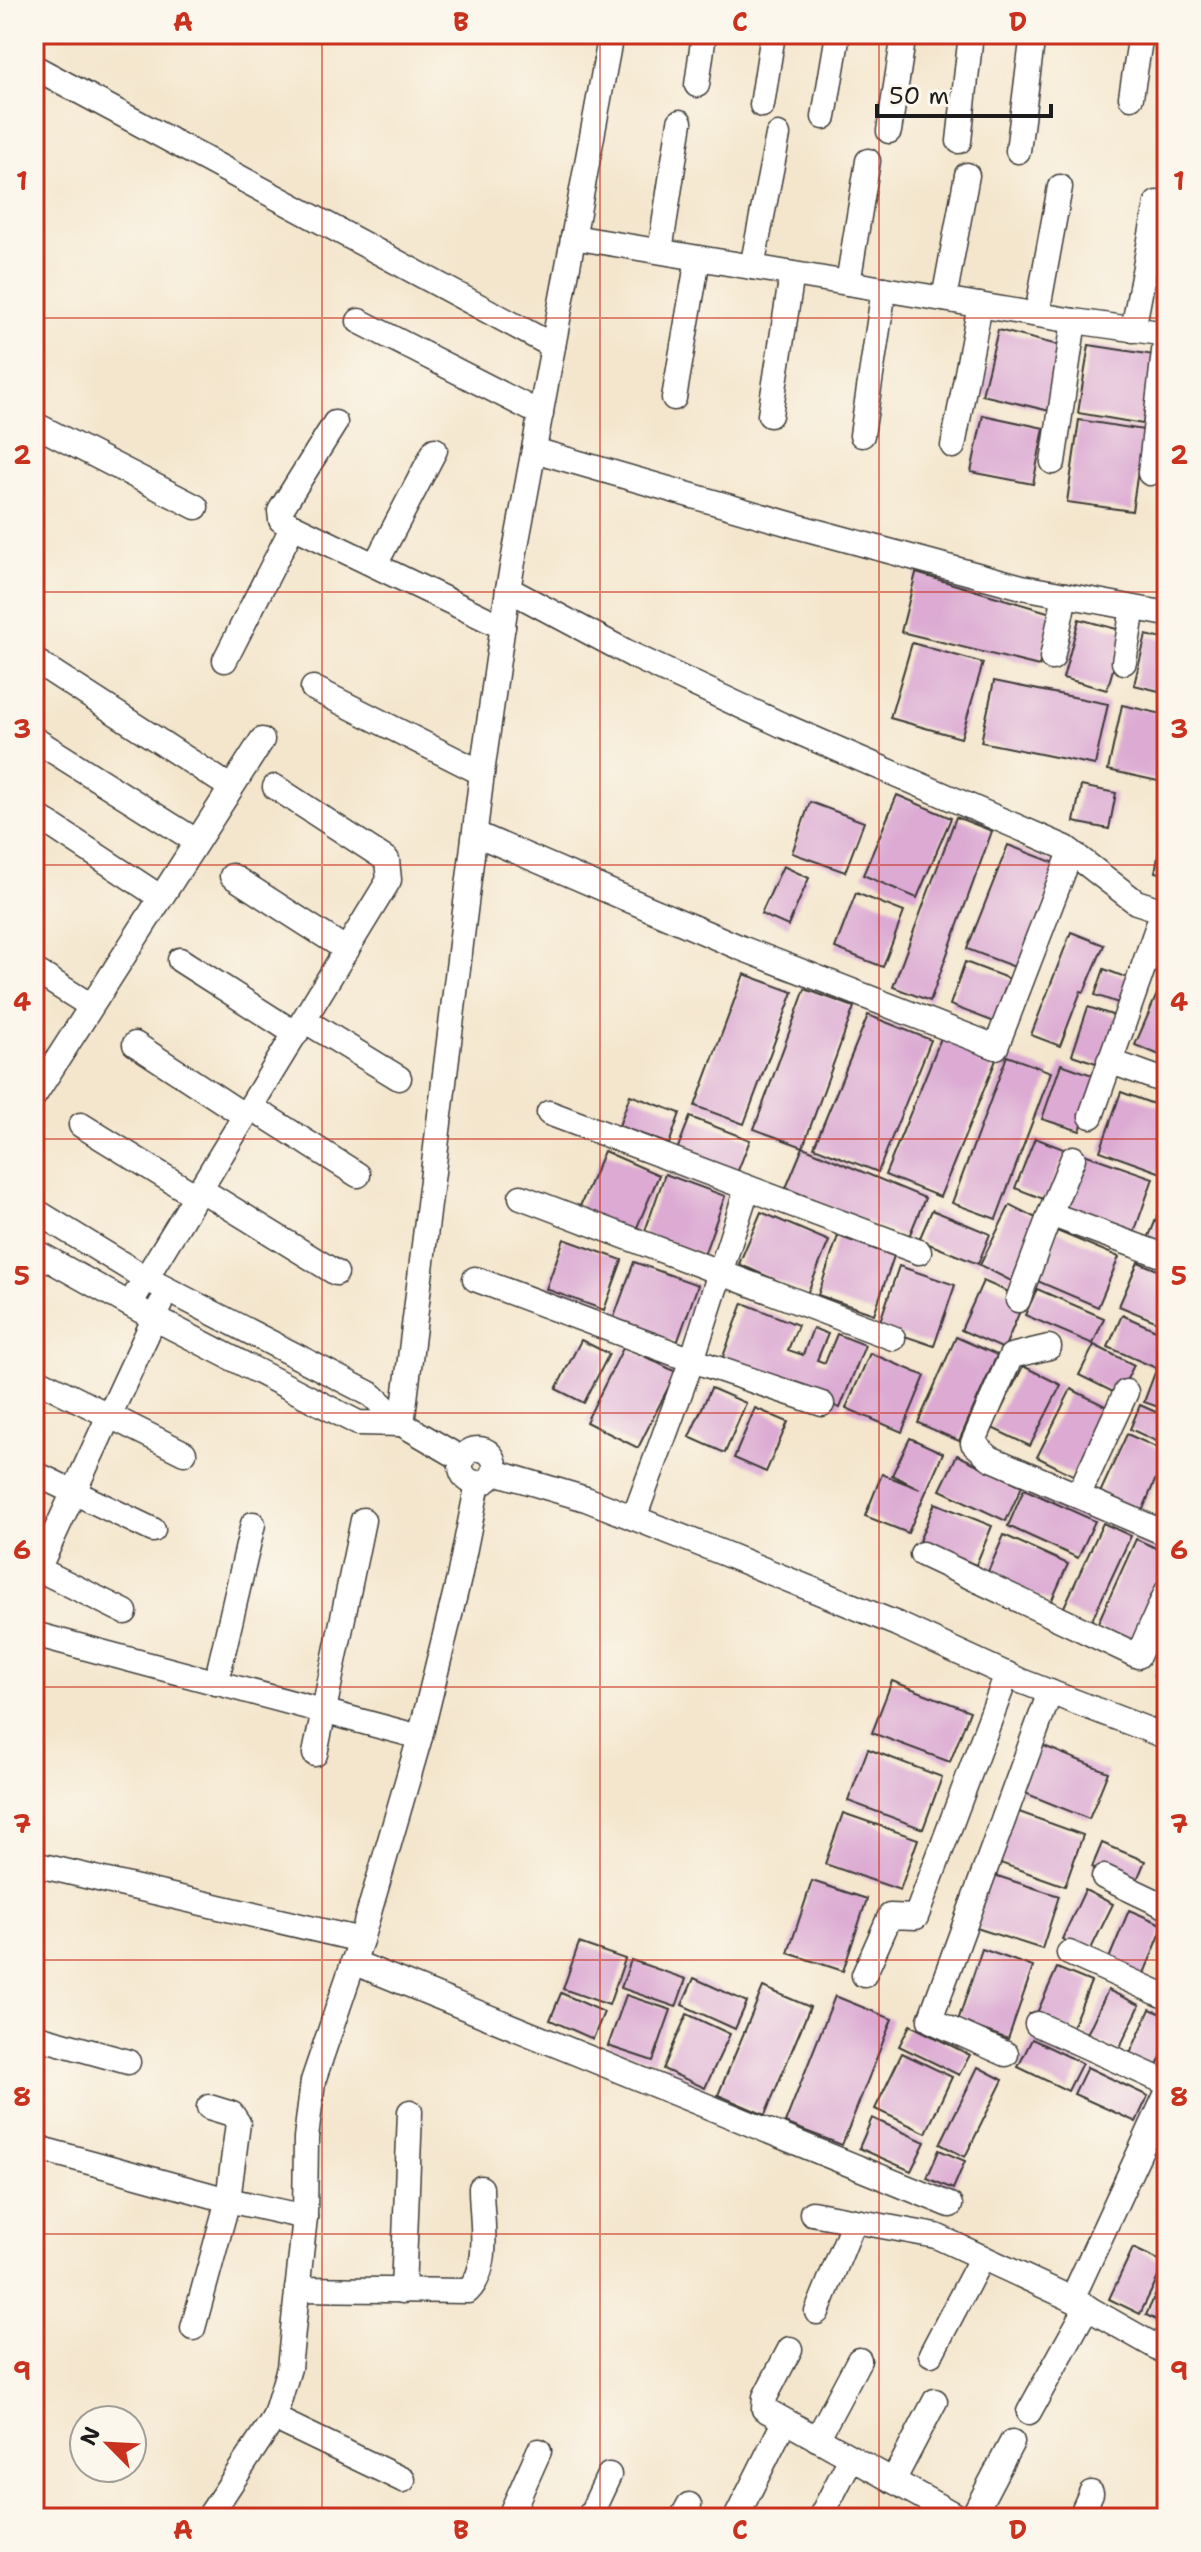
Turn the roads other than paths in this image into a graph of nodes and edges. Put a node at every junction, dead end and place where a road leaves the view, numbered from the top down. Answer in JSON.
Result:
{"nodes":[{"id":1,"x":611,"y":34,"type":"edge"},
{"id":2,"x":704,"y":34,"type":"edge"},
{"id":3,"x":773,"y":34,"type":"edge"},
{"id":4,"x":838,"y":34,"type":"edge"},
{"id":5,"x":904,"y":34,"type":"edge"},
{"id":6,"x":971,"y":34,"type":"edge"},
{"id":7,"x":1033,"y":34,"type":"edge"},
{"id":8,"x":1141,"y":34,"type":"edge"},
{"id":9,"x":34,"y":67,"type":"edge"},
{"id":10,"x":697,"y":85,"type":"dead end"},
{"id":11,"x":1131,"y":97,"type":"dead end"},
{"id":12,"x":762,"y":105,"type":"dead end"},
{"id":13,"x":824,"y":117,"type":"dead end"},
{"id":14,"x":680,"y":122,"type":"dead end"},
{"id":15,"x":889,"y":131,"type":"dead end"},
{"id":16,"x":778,"y":135,"type":"dead end"},
{"id":17,"x":959,"y":141,"type":"dead end"},
{"id":18,"x":1018,"y":151,"type":"dead end"},
{"id":19,"x":868,"y":161,"type":"dead end"},
{"id":20,"x":967,"y":175,"type":"dead end"},
{"id":21,"x":1060,"y":187,"type":"dead end"},
{"id":22,"x":1157,"y":203,"type":"dead end"},
{"id":23,"x":573,"y":237,"type":"junction"},
{"id":24,"x":660,"y":251,"type":"junction"},
{"id":25,"x":698,"y":258,"type":"junction"},
{"id":26,"x":752,"y":267,"type":"junction"},
{"id":27,"x":792,"y":274,"type":"junction"},
{"id":28,"x":848,"y":283,"type":"junction"},
{"id":29,"x":884,"y":289,"type":"junction"},
{"id":30,"x":944,"y":299,"type":"junction"},
{"id":31,"x":980,"y":305,"type":"junction"},
{"id":32,"x":1037,"y":314,"type":"junction"},
{"id":33,"x":359,"y":321,"type":"dead end"},
{"id":34,"x":1074,"y":321,"type":"junction"},
{"id":35,"x":1133,"y":330,"type":"junction"},
{"id":36,"x":1167,"y":334,"type":"edge"},
{"id":37,"x":553,"y":346,"type":"junction"},
{"id":38,"x":674,"y":398,"type":"dead end"},
{"id":39,"x":541,"y":414,"type":"junction"},
{"id":40,"x":770,"y":415,"type":"dead end"},
{"id":41,"x":335,"y":423,"type":"dead end"},
{"id":42,"x":34,"y":424,"type":"edge"},
{"id":43,"x":862,"y":435,"type":"dead end"},
{"id":44,"x":953,"y":446,"type":"dead end"},
{"id":45,"x":435,"y":450,"type":"dead end"},
{"id":46,"x":534,"y":450,"type":"junction"},
{"id":47,"x":1053,"y":462,"type":"dead end"},
{"id":48,"x":1150,"y":473,"type":"dead end"},
{"id":49,"x":196,"y":507,"type":"dead end"},
{"id":50,"x":293,"y":526,"type":"junction"},
{"id":51,"x":375,"y":565,"type":"junction"},
{"id":52,"x":508,"y":589,"type":"junction"},
{"id":53,"x":1065,"y":595,"type":"junction"},
{"id":54,"x":1133,"y":608,"type":"junction"},
{"id":55,"x":1167,"y":614,"type":"edge"},
{"id":56,"x":503,"y":627,"type":"junction"},
{"id":57,"x":1052,"y":658,"type":"dead end"},
{"id":58,"x":34,"y":660,"type":"edge"},
{"id":59,"x":225,"y":660,"type":"dead end"},
{"id":60,"x":1124,"y":662,"type":"dead end"},
{"id":61,"x":313,"y":688,"type":"dead end"},
{"id":62,"x":34,"y":739,"type":"edge"},
{"id":63,"x":262,"y":740,"type":"dead end"},
{"id":64,"x":482,"y":773,"type":"junction"},
{"id":65,"x":230,"y":787,"type":"junction"},
{"id":66,"x":275,"y":787,"type":"dead end"},
{"id":67,"x":36,"y":819,"type":"edge"},
{"id":68,"x":476,"y":834,"type":"junction"},
{"id":69,"x":196,"y":841,"type":"junction"},
{"id":70,"x":1071,"y":852,"type":"junction"},
{"id":71,"x":232,"y":876,"type":"dead end"},
{"id":72,"x":160,"y":897,"type":"junction"},
{"id":73,"x":1165,"y":912,"type":"edge"},
{"id":74,"x":347,"y":950,"type":"junction"},
{"id":75,"x":180,"y":960,"type":"dead end"},
{"id":76,"x":34,"y":970,"type":"edge"},
{"id":77,"x":91,"y":1006,"type":"junction"},
{"id":78,"x":300,"y":1027,"type":"junction"},
{"id":79,"x":135,"y":1044,"type":"dead end"},
{"id":80,"x":44,"y":1058,"type":"edge"},
{"id":81,"x":1109,"y":1061,"type":"junction"},
{"id":82,"x":399,"y":1078,"type":"dead end"},
{"id":83,"x":1167,"y":1082,"type":"edge"},
{"id":84,"x":34,"y":1096,"type":"edge"},
{"id":85,"x":248,"y":1111,"type":"junction"},
{"id":86,"x":549,"y":1113,"type":"dead end"},
{"id":87,"x":1091,"y":1116,"type":"dead end"},
{"id":88,"x":81,"y":1125,"type":"dead end"},
{"id":89,"x":1073,"y":1158,"type":"dead end"},
{"id":90,"x":358,"y":1175,"type":"dead end"},
{"id":91,"x":747,"y":1189,"type":"junction"},
{"id":92,"x":198,"y":1193,"type":"junction"},
{"id":93,"x":521,"y":1197,"type":"dead end"},
{"id":94,"x":34,"y":1210,"type":"edge"},
{"id":95,"x":1050,"y":1214,"type":"junction"},
{"id":96,"x":34,"y":1251,"type":"edge"},
{"id":97,"x":919,"y":1252,"type":"dead end"},
{"id":98,"x":1167,"y":1257,"type":"edge"},
{"id":99,"x":720,"y":1271,"type":"junction"},
{"id":100,"x":336,"y":1273,"type":"dead end"},
{"id":101,"x":145,"y":1278,"type":"junction"},
{"id":102,"x":475,"y":1279,"type":"dead end"},
{"id":103,"x":168,"y":1290,"type":"junction"},
{"id":104,"x":1018,"y":1300,"type":"dead end"},
{"id":105,"x":130,"y":1304,"type":"junction"},
{"id":106,"x":154,"y":1318,"type":"junction"},
{"id":107,"x":893,"y":1338,"type":"dead end"},
{"id":108,"x":1049,"y":1347,"type":"dead end"},
{"id":109,"x":692,"y":1360,"type":"junction"},
{"id":110,"x":34,"y":1378,"type":"edge"},
{"id":111,"x":1126,"y":1392,"type":"dead end"},
{"id":112,"x":822,"y":1404,"type":"dead end"},
{"id":113,"x":108,"y":1416,"type":"junction"},
{"id":114,"x":402,"y":1424,"type":"junction"},
{"id":115,"x":184,"y":1453,"type":"dead end"},
{"id":116,"x":34,"y":1473,"type":"edge"},
{"id":117,"x":486,"y":1477,"type":"junction"},
{"id":118,"x":74,"y":1493,"type":"junction"},
{"id":119,"x":1078,"y":1496,"type":"junction"},
{"id":120,"x":634,"y":1518,"type":"junction"},
{"id":121,"x":363,"y":1520,"type":"dead end"},
{"id":122,"x":253,"y":1524,"type":"dead end"},
{"id":123,"x":153,"y":1530,"type":"dead end"},
{"id":124,"x":1167,"y":1534,"type":"edge"},
{"id":125,"x":922,"y":1554,"type":"dead end"},
{"id":126,"x":35,"y":1571,"type":"edge"},
{"id":127,"x":1167,"y":1591,"type":"edge"},
{"id":128,"x":125,"y":1612,"type":"dead end"},
{"id":129,"x":34,"y":1634,"type":"edge"},
{"id":130,"x":1007,"y":1674,"type":"junction"},
{"id":131,"x":216,"y":1683,"type":"junction"},
{"id":132,"x":1050,"y":1692,"type":"junction"},
{"id":133,"x":323,"y":1711,"type":"junction"},
{"id":134,"x":420,"y":1737,"type":"junction"},
{"id":135,"x":1167,"y":1737,"type":"edge"},
{"id":136,"x":315,"y":1754,"type":"dead end"},
{"id":137,"x":34,"y":1864,"type":"edge"},
{"id":138,"x":1104,"y":1877,"type":"dead end"},
{"id":139,"x":1167,"y":1907,"type":"edge"},
{"id":140,"x":357,"y":1951,"type":"junction"},
{"id":141,"x":1069,"y":1953,"type":"dead end"},
{"id":142,"x":864,"y":1975,"type":"dead end"},
{"id":143,"x":1167,"y":1997,"type":"edge"},
{"id":144,"x":1037,"y":2024,"type":"dead end"},
{"id":145,"x":34,"y":2036,"type":"edge"},
{"id":146,"x":1006,"y":2054,"type":"dead end"},
{"id":147,"x":128,"y":2062,"type":"dead end"},
{"id":148,"x":1167,"y":2083,"type":"edge"},
{"id":149,"x":1167,"y":2093,"type":"edge"},
{"id":150,"x":209,"y":2107,"type":"dead end"},
{"id":151,"x":410,"y":2112,"type":"dead end"},
{"id":152,"x":34,"y":2147,"type":"edge"},
{"id":153,"x":481,"y":2188,"type":"dead end"},
{"id":154,"x":228,"y":2200,"type":"junction"},
{"id":155,"x":950,"y":2205,"type":"dead end"},
{"id":156,"x":812,"y":2213,"type":"dead end"},
{"id":157,"x":305,"y":2217,"type":"junction"},
{"id":158,"x":854,"y":2221,"type":"junction"},
{"id":159,"x":982,"y":2257,"type":"junction"},
{"id":160,"x":297,"y":2289,"type":"junction"},
{"id":161,"x":403,"y":2291,"type":"junction"},
{"id":162,"x":1079,"y":2303,"type":"junction"},
{"id":163,"x":817,"y":2312,"type":"dead end"},
{"id":164,"x":193,"y":2328,"type":"dead end"},
{"id":165,"x":790,"y":2349,"type":"dead end"},
{"id":166,"x":1167,"y":2353,"type":"edge"},
{"id":167,"x":931,"y":2354,"type":"dead end"},
{"id":168,"x":859,"y":2360,"type":"dead end"},
{"id":169,"x":935,"y":2401,"type":"dead end"},
{"id":170,"x":1029,"y":2412,"type":"dead end"},
{"id":171,"x":274,"y":2418,"type":"junction"},
{"id":172,"x":784,"y":2422,"type":"junction"},
{"id":173,"x":817,"y":2439,"type":"junction"},
{"id":174,"x":1012,"y":2442,"type":"dead end"},
{"id":175,"x":539,"y":2451,"type":"dead end"},
{"id":176,"x":851,"y":2458,"type":"junction"},
{"id":177,"x":609,"y":2475,"type":"dead end"},
{"id":178,"x":403,"y":2480,"type":"dead end"},
{"id":179,"x":893,"y":2481,"type":"junction"},
{"id":180,"x":1091,"y":2493,"type":"dead end"},
{"id":181,"x":927,"y":2510,"type":"edge"},
{"id":182,"x":737,"y":2516,"type":"dead end"},
{"id":183,"x":208,"y":2518,"type":"edge"},
{"id":184,"x":509,"y":2518,"type":"edge"},
{"id":185,"x":589,"y":2518,"type":"edge"},
{"id":186,"x":820,"y":2518,"type":"edge"},
{"id":187,"x":960,"y":2518,"type":"edge"},
{"id":188,"x":972,"y":2518,"type":"edge"},
{"id":189,"x":1080,"y":2518,"type":"edge"}],
"edges":[{"from":1,"to":23,"type":"street"},
{"from":2,"to":10,"type":"street"},
{"from":3,"to":12,"type":"street"},
{"from":4,"to":13,"type":"street"},
{"from":5,"to":15,"type":"street"},
{"from":6,"to":17,"type":"street"},
{"from":7,"to":18,"type":"street"},
{"from":8,"to":11,"type":"street"},
{"from":9,"to":37,"type":"street"},
{"from":14,"to":24,"type":"street"},
{"from":16,"to":26,"type":"street"},
{"from":19,"to":28,"type":"street"},
{"from":20,"to":30,"type":"street"},
{"from":21,"to":32,"type":"street"},
{"from":22,"to":35,"type":"street"},
{"from":23,"to":24,"type":"street"},
{"from":23,"to":37,"type":"street"},
{"from":24,"to":25,"type":"street"},
{"from":25,"to":26,"type":"street"},
{"from":25,"to":38,"type":"street"},
{"from":26,"to":27,"type":"street"},
{"from":27,"to":28,"type":"street"},
{"from":27,"to":40,"type":"street"},
{"from":28,"to":29,"type":"street"},
{"from":29,"to":30,"type":"street"},
{"from":29,"to":43,"type":"street"},
{"from":30,"to":31,"type":"street"},
{"from":31,"to":32,"type":"street"},
{"from":31,"to":44,"type":"street"},
{"from":32,"to":34,"type":"street"},
{"from":33,"to":39,"type":"street"},
{"from":34,"to":35,"type":"street"},
{"from":34,"to":47,"type":"street"},
{"from":35,"to":36,"type":"street"},
{"from":36,"to":48,"type":"street"},
{"from":37,"to":39,"type":"street"},
{"from":39,"to":46,"type":"street"},
{"from":41,"to":50,"type":"street"},
{"from":42,"to":49,"type":"street"},
{"from":45,"to":51,"type":"street"},
{"from":46,"to":52,"type":"street"},
{"from":46,"to":53,"type":"street"},
{"from":50,"to":51,"type":"street"},
{"from":50,"to":59,"type":"street"},
{"from":51,"to":56,"type":"street"},
{"from":52,"to":56,"type":"street"},
{"from":52,"to":70,"type":"street"},
{"from":53,"to":54,"type":"street"},
{"from":53,"to":57,"type":"street"},
{"from":54,"to":55,"type":"street"},
{"from":54,"to":60,"type":"street"},
{"from":56,"to":64,"type":"street"},
{"from":58,"to":65,"type":"street"},
{"from":61,"to":64,"type":"street"},
{"from":62,"to":69,"type":"street"},
{"from":63,"to":65,"type":"street"},
{"from":64,"to":68,"type":"street"},
{"from":65,"to":69,"type":"street"},
{"from":66,"to":74,"type":"street"},
{"from":67,"to":72,"type":"street"},
{"from":68,"to":70,"type":"street"},
{"from":68,"to":114,"type":"street"},
{"from":69,"to":72,"type":"street"},
{"from":70,"to":73,"type":"street"},
{"from":71,"to":74,"type":"street"},
{"from":72,"to":77,"type":"street"},
{"from":73,"to":81,"type":"street"},
{"from":74,"to":78,"type":"street"},
{"from":75,"to":78,"type":"street"},
{"from":76,"to":77,"type":"street"},
{"from":77,"to":80,"type":"street"},
{"from":78,"to":82,"type":"street"},
{"from":78,"to":85,"type":"street"},
{"from":79,"to":85,"type":"street"},
{"from":80,"to":84,"type":"street"},
{"from":81,"to":83,"type":"street"},
{"from":81,"to":87,"type":"street"},
{"from":85,"to":90,"type":"street"},
{"from":85,"to":92,"type":"street"},
{"from":86,"to":91,"type":"street"},
{"from":88,"to":92,"type":"street"},
{"from":89,"to":95,"type":"street"},
{"from":91,"to":97,"type":"street"},
{"from":91,"to":99,"type":"street"},
{"from":92,"to":100,"type":"street"},
{"from":92,"to":101,"type":"street"},
{"from":93,"to":99,"type":"street"},
{"from":94,"to":101,"type":"street"},
{"from":95,"to":98,"type":"street"},
{"from":95,"to":104,"type":"street"},
{"from":96,"to":105,"type":"street"},
{"from":99,"to":107,"type":"street"},
{"from":99,"to":109,"type":"street"},
{"from":101,"to":103,"type":"street"},
{"from":101,"to":105,"type":"street"},
{"from":102,"to":109,"type":"street"},
{"from":103,"to":106,"type":"street"},
{"from":103,"to":114,"type":"street"},
{"from":105,"to":106,"type":"street"},
{"from":106,"to":113,"type":"street"},
{"from":106,"to":114,"type":"street"},
{"from":108,"to":119,"type":"street"},
{"from":109,"to":112,"type":"street"},
{"from":109,"to":120,"type":"street"},
{"from":110,"to":113,"type":"street"},
{"from":111,"to":119,"type":"street"},
{"from":113,"to":115,"type":"street"},
{"from":113,"to":118,"type":"street"},
{"from":114,"to":117,"type":"street"},
{"from":116,"to":118,"type":"street"},
{"from":117,"to":120,"type":"street"},
{"from":117,"to":134,"type":"street"},
{"from":118,"to":123,"type":"street"},
{"from":118,"to":126,"type":"street"},
{"from":119,"to":124,"type":"street"},
{"from":120,"to":130,"type":"street"},
{"from":121,"to":133,"type":"street"},
{"from":122,"to":131,"type":"street"},
{"from":125,"to":127,"type":"street"},
{"from":126,"to":128,"type":"street"},
{"from":129,"to":131,"type":"street"},
{"from":130,"to":132,"type":"street"},
{"from":130,"to":142,"type":"street"},
{"from":131,"to":133,"type":"street"},
{"from":132,"to":135,"type":"street"},
{"from":132,"to":146,"type":"street"},
{"from":133,"to":134,"type":"street"},
{"from":133,"to":136,"type":"street"},
{"from":134,"to":140,"type":"street"},
{"from":137,"to":140,"type":"street"},
{"from":138,"to":139,"type":"street"},
{"from":140,"to":155,"type":"street"},
{"from":140,"to":157,"type":"street"},
{"from":141,"to":143,"type":"street"},
{"from":144,"to":148,"type":"street"},
{"from":145,"to":147,"type":"street"},
{"from":149,"to":162,"type":"street"},
{"from":150,"to":154,"type":"street"},
{"from":151,"to":161,"type":"street"},
{"from":152,"to":154,"type":"street"},
{"from":153,"to":161,"type":"street"},
{"from":154,"to":157,"type":"street"},
{"from":154,"to":164,"type":"street"},
{"from":156,"to":158,"type":"street"},
{"from":157,"to":160,"type":"street"},
{"from":158,"to":159,"type":"street"},
{"from":158,"to":163,"type":"street"},
{"from":159,"to":162,"type":"street"},
{"from":159,"to":167,"type":"street"},
{"from":160,"to":161,"type":"street"},
{"from":160,"to":171,"type":"street"},
{"from":162,"to":166,"type":"street"},
{"from":162,"to":170,"type":"street"},
{"from":165,"to":172,"type":"street"},
{"from":168,"to":173,"type":"street"},
{"from":169,"to":179,"type":"street"},
{"from":171,"to":178,"type":"street"},
{"from":171,"to":183,"type":"street"},
{"from":172,"to":173,"type":"street"},
{"from":172,"to":182,"type":"street"},
{"from":173,"to":176,"type":"street"},
{"from":174,"to":188,"type":"street"},
{"from":175,"to":184,"type":"street"},
{"from":176,"to":179,"type":"street"},
{"from":176,"to":186,"type":"street"},
{"from":177,"to":185,"type":"street"},
{"from":179,"to":181,"type":"street"},
{"from":180,"to":189,"type":"street"},
{"from":181,"to":187,"type":"street"}]}
